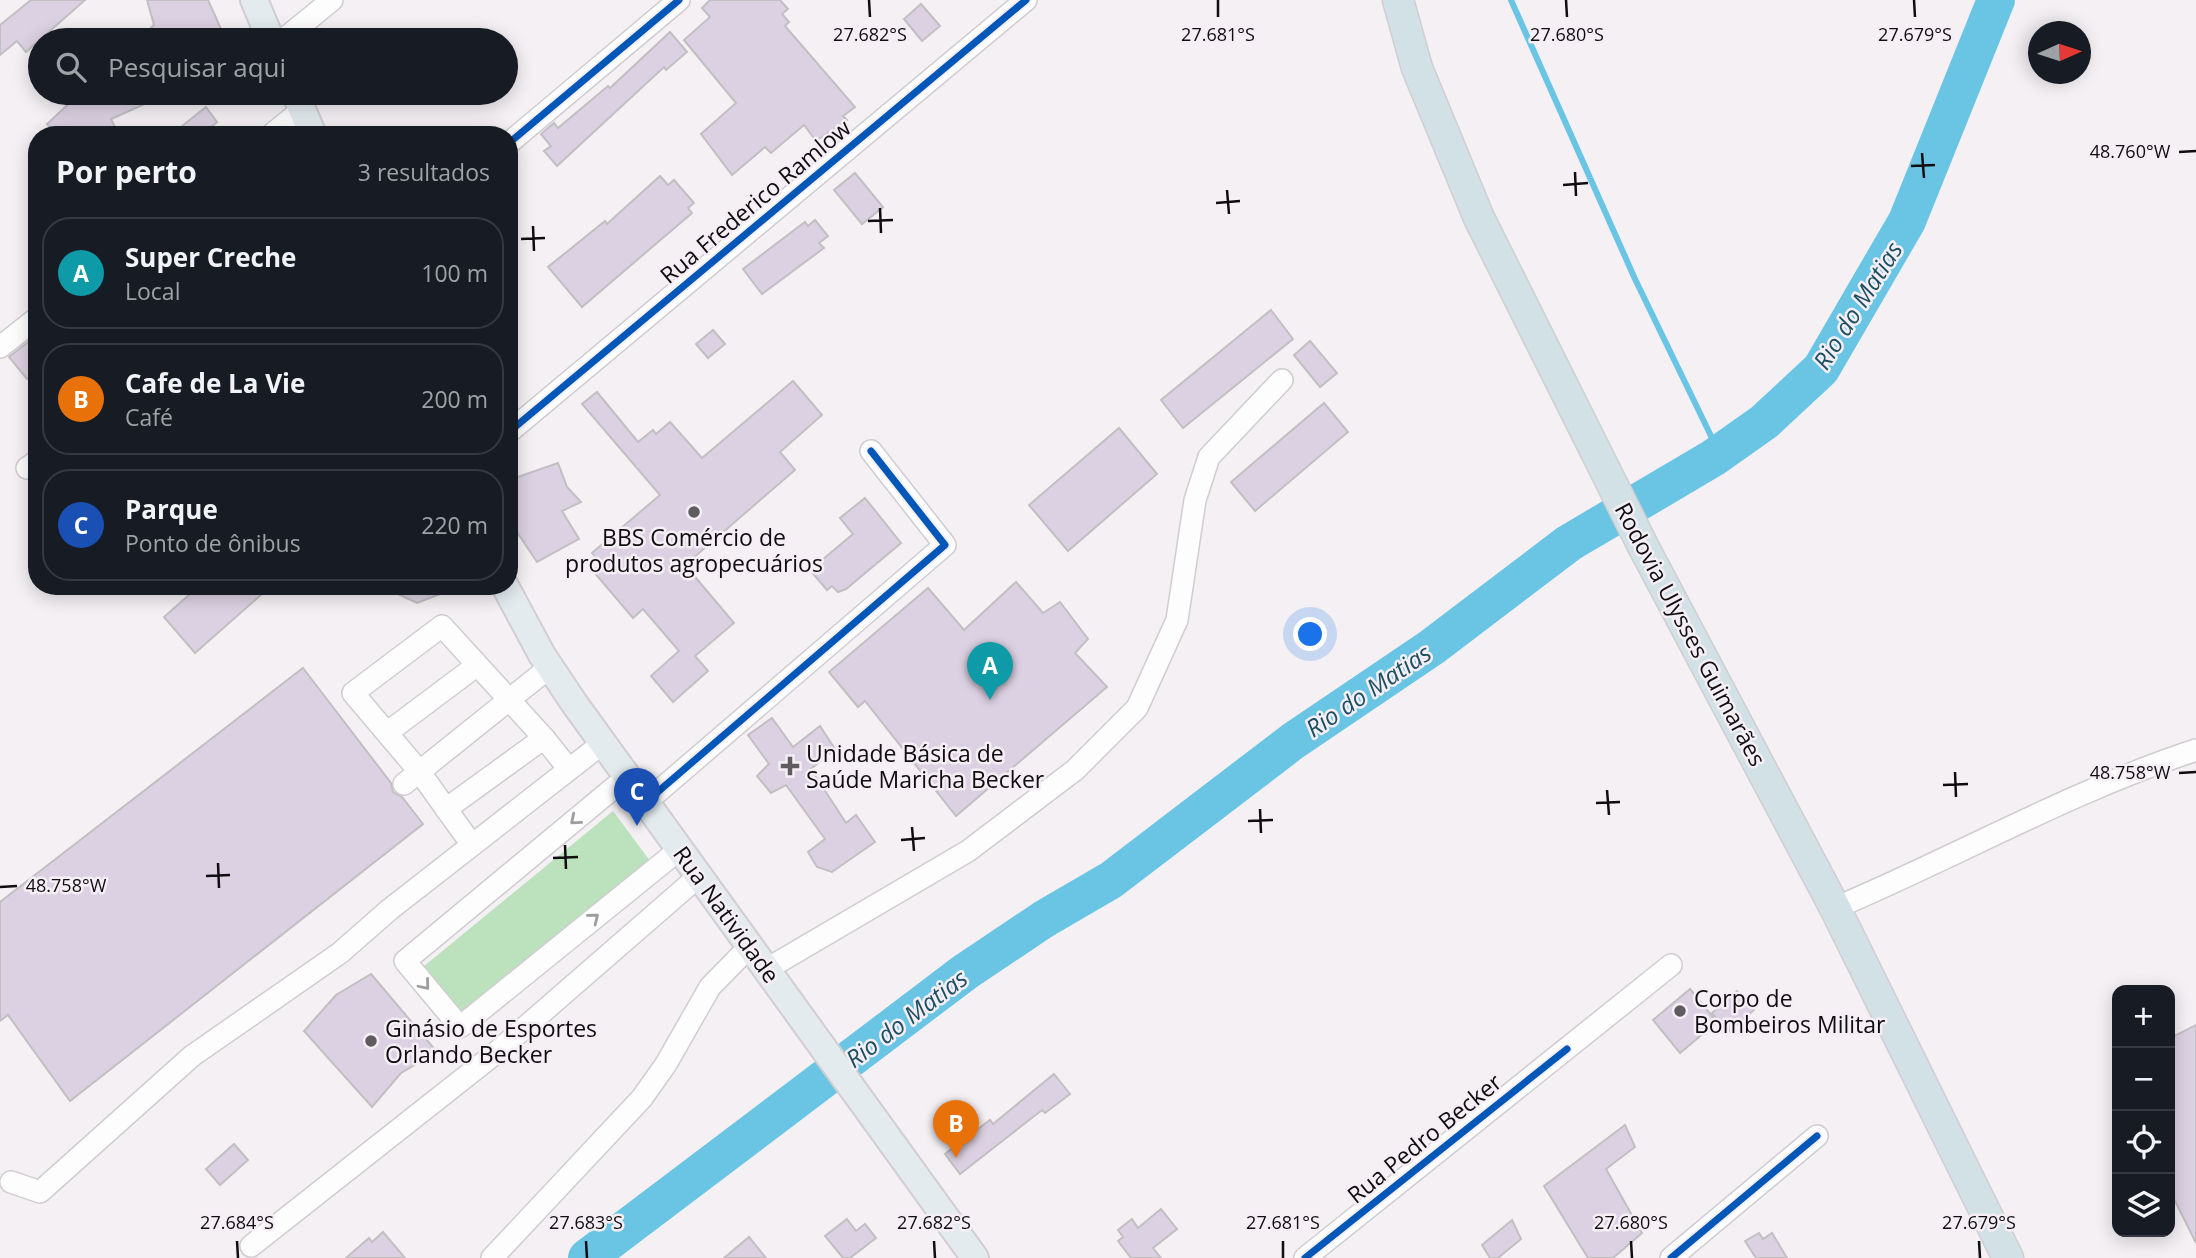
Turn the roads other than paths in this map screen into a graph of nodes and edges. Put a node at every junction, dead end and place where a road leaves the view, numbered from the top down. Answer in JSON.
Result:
{"nodes":[{"id":1,"x":254,"y":0,"type":"edge"},
{"id":2,"x":332,"y":0,"type":"edge"},
{"id":3,"x":679,"y":0,"type":"edge"},
{"id":4,"x":1026,"y":0,"type":"edge"},
{"id":5,"x":1398,"y":0,"type":"edge"},
{"id":6,"x":266,"y":28,"type":"edge"},
{"id":7,"x":298,"y":28,"type":"edge"},
{"id":8,"x":296,"y":105,"type":"edge"},
{"id":9,"x":299,"y":105,"type":"edge"},
{"id":10,"x":278,"y":126,"type":"edge"},
{"id":11,"x":309,"y":126,"type":"edge"},
{"id":12,"x":518,"y":135,"type":"edge"},
{"id":13,"x":28,"y":325,"type":"edge"},
{"id":14,"x":0,"y":347,"type":"edge"},
{"id":15,"x":1282,"y":380,"type":"dead end"},
{"id":16,"x":518,"y":424,"type":"edge"},
{"id":17,"x":871,"y":451,"type":"dead end"},
{"id":18,"x":510,"y":595,"type":"edge"},
{"id":19,"x":476,"y":666,"type":"junction"},
{"id":20,"x":550,"y":667,"type":"junction"},
{"id":21,"x":509,"y":699,"type":"junction"},
{"id":22,"x":388,"y":733,"type":"junction"},
{"id":23,"x":544,"y":738,"type":"junction"},
{"id":24,"x":603,"y":743,"type":"junction"},
{"id":25,"x":2196,"y":750,"type":"edge"},
{"id":26,"x":568,"y":768,"type":"junction"},
{"id":27,"x":628,"y":776,"type":"junction"},
{"id":28,"x":412,"y":778,"type":"junction"},
{"id":29,"x":646,"y":802,"type":"junction"},
{"id":30,"x":446,"y":808,"type":"junction"},
{"id":31,"x":472,"y":845,"type":"junction"},
{"id":32,"x":680,"y":849,"type":"junction"},
{"id":33,"x":699,"y":876,"type":"junction"},
{"id":34,"x":1835,"y":908,"type":"junction"},
{"id":35,"x":750,"y":946,"type":"junction"},
{"id":36,"x":1671,"y":965,"type":"dead end"},
{"id":37,"x":767,"y":970,"type":"junction"},
{"id":38,"x":1817,"y":1136,"type":"dead end"},
{"id":39,"x":11,"y":1182,"type":"dead end"},
{"id":40,"x":251,"y":1246,"type":"dead end"},
{"id":41,"x":492,"y":1258,"type":"edge"},
{"id":42,"x":975,"y":1258,"type":"edge"},
{"id":43,"x":1305,"y":1258,"type":"edge"},
{"id":44,"x":1671,"y":1258,"type":"edge"},
{"id":45,"x":2008,"y":1258,"type":"edge"}],
"edges":[{"from":1,"to":6,"type":"main road"},
{"from":2,"to":7,"type":"street"},
{"from":3,"to":12,"type":"street"},
{"from":4,"to":16,"type":"street","name":"Rua Frederico Ramlow"},
{"from":5,"to":34,"type":"highway","name":"Rodovia Ulysses Guimarães"},
{"from":8,"to":10,"type":"street"},
{"from":9,"to":11,"type":"main road"},
{"from":13,"to":14,"type":"street"},
{"from":15,"to":37,"type":"street"},
{"from":17,"to":29,"type":"street"},
{"from":18,"to":20,"type":"main road","name":"Rua Natividade"},
{"from":19,"to":21,"type":"street"},
{"from":19,"to":22,"type":"street"},
{"from":19,"to":22,"type":"street"},
{"from":20,"to":21,"type":"street"},
{"from":20,"to":24,"type":"main road","name":"Rua Natividade"},
{"from":21,"to":23,"type":"street"},
{"from":21,"to":28,"type":"street"},
{"from":22,"to":28,"type":"street"},
{"from":23,"to":26,"type":"street"},
{"from":23,"to":30,"type":"street"},
{"from":24,"to":26,"type":"street"},
{"from":24,"to":27,"type":"main road","name":"Rua Natividade"},
{"from":25,"to":34,"type":"street"},
{"from":26,"to":31,"type":"street"},
{"from":27,"to":29,"type":"main road","name":"Rua Natividade"},
{"from":27,"to":32,"type":"street","one_way":true},
{"from":28,"to":30,"type":"street"},
{"from":29,"to":32,"type":"main road","name":"Rua Natividade"},
{"from":30,"to":31,"type":"street"},
{"from":31,"to":39,"type":"street"},
{"from":32,"to":33,"type":"main road","name":"Rua Natividade"},
{"from":33,"to":35,"type":"main road","name":"Rua Natividade"},
{"from":33,"to":40,"type":"street"},
{"from":34,"to":45,"type":"highway","name":"Rodovia Ulysses Guimarães"},
{"from":35,"to":37,"type":"main road","name":"Rua Natividade"},
{"from":35,"to":41,"type":"street"},
{"from":36,"to":43,"type":"street","name":"Rua Pedro Becker"},
{"from":37,"to":42,"type":"main road","name":"Rua Natividade"},
{"from":38,"to":44,"type":"street"}]}
